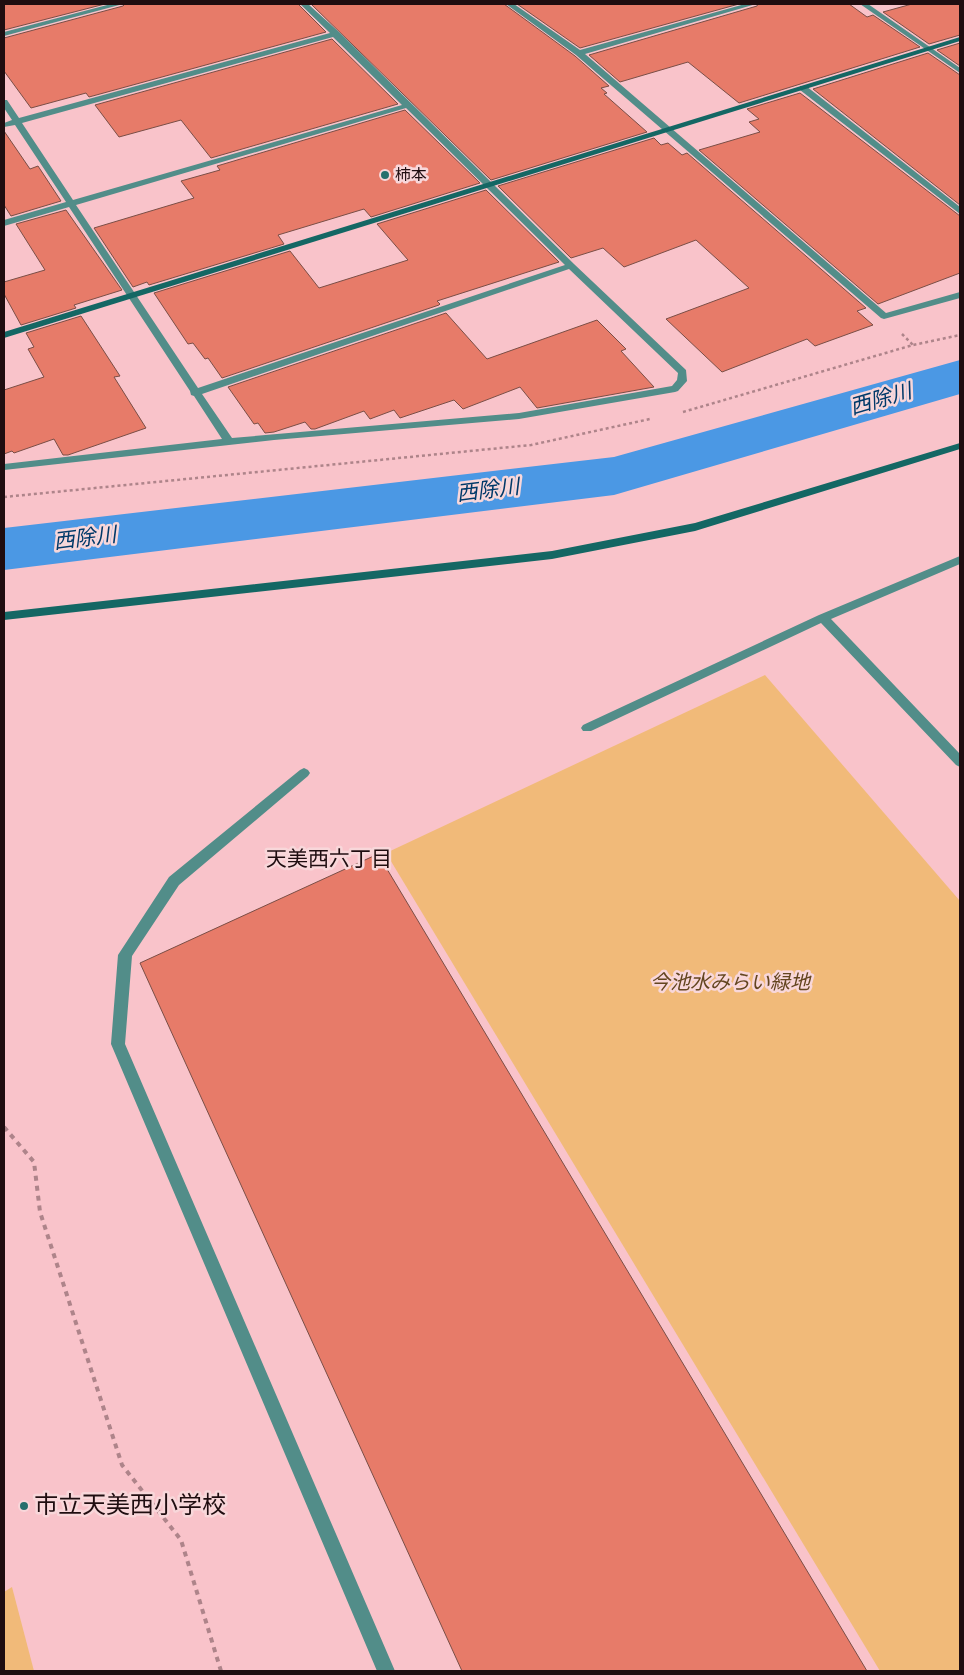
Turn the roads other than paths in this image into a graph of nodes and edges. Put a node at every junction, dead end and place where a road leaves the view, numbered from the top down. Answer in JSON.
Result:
{"nodes":[{"id":1,"x":120,"y":4,"type":"edge"},
{"id":2,"x":304,"y":4,"type":"edge"},
{"id":3,"x":510,"y":4,"type":"edge"},
{"id":4,"x":752,"y":4,"type":"edge"},
{"id":5,"x":864,"y":4,"type":"edge"},
{"id":6,"x":4,"y":34,"type":"edge"},
{"id":7,"x":336,"y":34,"type":"junction"},
{"id":8,"x":960,"y":39,"type":"edge"},
{"id":9,"x":929,"y":49,"type":"junction"},
{"id":10,"x":579,"y":53,"type":"junction"},
{"id":11,"x":960,"y":71,"type":"edge"},
{"id":12,"x":804,"y":88,"type":"junction"},
{"id":13,"x":4,"y":102,"type":"edge"},
{"id":14,"x":409,"y":105,"type":"junction"},
{"id":15,"x":17,"y":122,"type":"junction"},
{"id":16,"x":4,"y":125,"type":"edge"},
{"id":17,"x":666,"y":129,"type":"junction"},
{"id":18,"x":489,"y":185,"type":"junction"},
{"id":19,"x":72,"y":204,"type":"junction"},
{"id":20,"x":960,"y":211,"type":"edge"},
{"id":21,"x":4,"y":223,"type":"edge"},
{"id":22,"x":572,"y":266,"type":"junction"},
{"id":23,"x":960,"y":294,"type":"edge"},
{"id":24,"x":132,"y":296,"type":"junction"},
{"id":25,"x":4,"y":335,"type":"edge"},
{"id":26,"x":194,"y":393,"type":"junction"},
{"id":27,"x":228,"y":442,"type":"junction"},
{"id":28,"x":960,"y":446,"type":"edge"},
{"id":29,"x":4,"y":467,"type":"edge"},
{"id":30,"x":960,"y":560,"type":"edge"},
{"id":31,"x":4,"y":616,"type":"edge"},
{"id":32,"x":823,"y":618,"type":"junction"},
{"id":33,"x":587,"y":728,"type":"dead end"},
{"id":34,"x":960,"y":762,"type":"edge"},
{"id":35,"x":304,"y":773,"type":"dead end"},
{"id":36,"x":386,"y":1671,"type":"edge"}],
"edges":[{"from":1,"to":6,"type":"street"},
{"from":2,"to":7,"type":"street"},
{"from":3,"to":10,"type":"street"},
{"from":4,"to":10,"type":"street"},
{"from":5,"to":9,"type":"street"},
{"from":7,"to":14,"type":"street"},
{"from":7,"to":15,"type":"street"},
{"from":8,"to":9,"type":"street"},
{"from":9,"to":11,"type":"street"},
{"from":9,"to":12,"type":"street"},
{"from":10,"to":17,"type":"street"},
{"from":12,"to":17,"type":"street"},
{"from":12,"to":20,"type":"street"},
{"from":13,"to":15,"type":"street"},
{"from":14,"to":18,"type":"street"},
{"from":14,"to":19,"type":"street"},
{"from":15,"to":16,"type":"street"},
{"from":15,"to":19,"type":"street"},
{"from":17,"to":18,"type":"street"},
{"from":17,"to":23,"type":"street"},
{"from":18,"to":22,"type":"street"},
{"from":18,"to":24,"type":"street"},
{"from":19,"to":21,"type":"street"},
{"from":19,"to":24,"type":"street"},
{"from":22,"to":26,"type":"street"},
{"from":22,"to":27,"type":"street"},
{"from":24,"to":25,"type":"street"},
{"from":24,"to":26,"type":"street"},
{"from":26,"to":27,"type":"street"},
{"from":27,"to":29,"type":"street"},
{"from":28,"to":31,"type":"street"},
{"from":30,"to":32,"type":"street"},
{"from":32,"to":33,"type":"street"},
{"from":32,"to":34,"type":"street"},
{"from":35,"to":36,"type":"street"}]}
